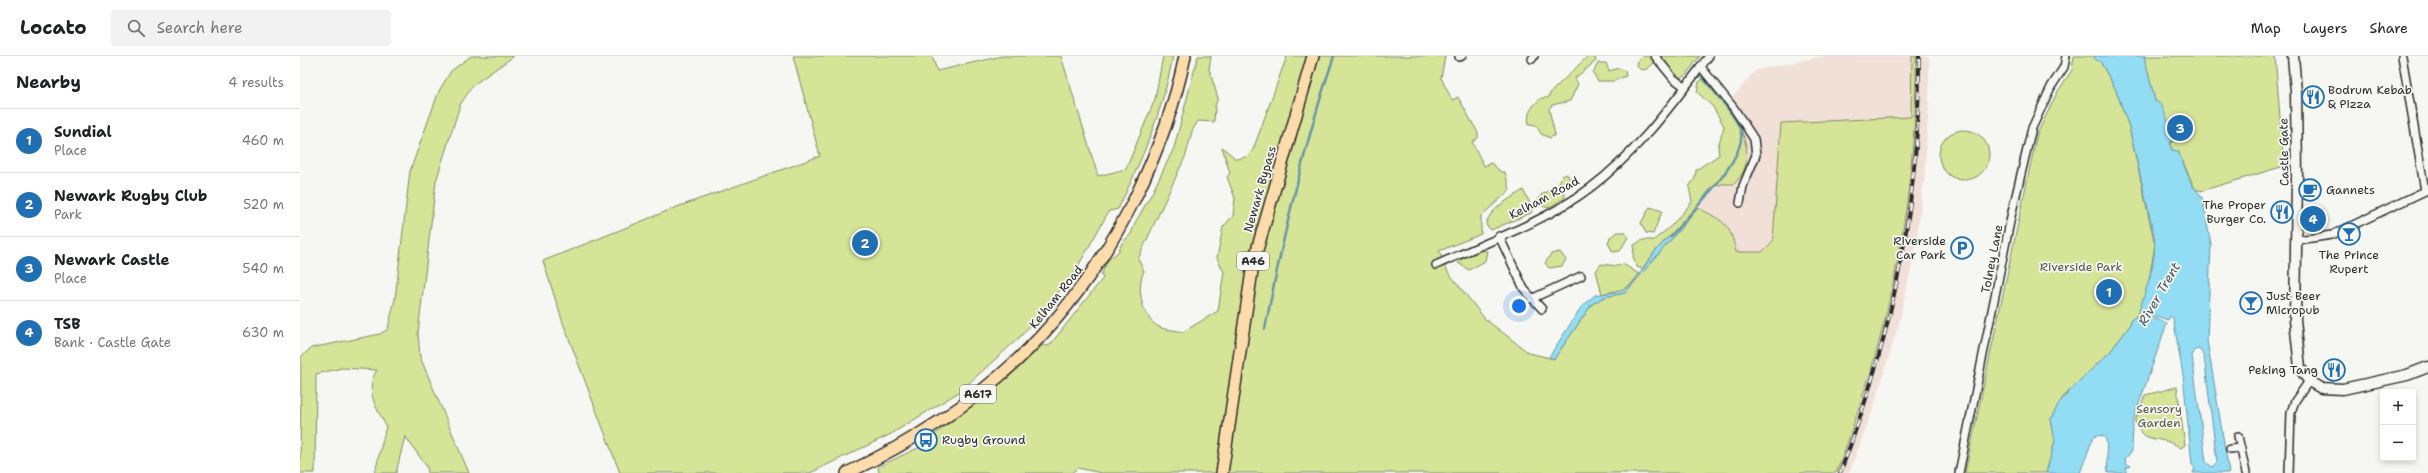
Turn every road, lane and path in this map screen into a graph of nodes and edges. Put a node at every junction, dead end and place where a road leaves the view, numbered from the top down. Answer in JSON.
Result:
{"nodes":[{"id":1,"x":1185,"y":56,"type":"edge"},
{"id":2,"x":1313,"y":56,"type":"edge"},
{"id":3,"x":1655,"y":56,"type":"edge"},
{"id":4,"x":1709,"y":56,"type":"edge"},
{"id":5,"x":2066,"y":56,"type":"edge"},
{"id":6,"x":2402,"y":56,"type":"edge"},
{"id":7,"x":2292,"y":57,"type":"edge"},
{"id":8,"x":1701,"y":66,"type":"junction"},
{"id":9,"x":1685,"y":87,"type":"junction"},
{"id":10,"x":1740,"y":203,"type":"dead end"},
{"id":11,"x":1499,"y":236,"type":"junction"},
{"id":12,"x":2298,"y":240,"type":"junction"},
{"id":13,"x":1436,"y":265,"type":"dead end"},
{"id":14,"x":1581,"y":276,"type":"dead end"},
{"id":15,"x":1531,"y":299,"type":"junction"},
{"id":16,"x":1542,"y":309,"type":"dead end"},
{"id":17,"x":2428,"y":367,"type":"edge"},
{"id":18,"x":2309,"y":381,"type":"junction"},
{"id":19,"x":2238,"y":436,"type":"dead end"},
{"id":20,"x":2241,"y":448,"type":"junction"},
{"id":21,"x":2230,"y":449,"type":"dead end"},
{"id":22,"x":847,"y":473,"type":"edge"},
{"id":23,"x":1222,"y":473,"type":"edge"},
{"id":24,"x":1959,"y":473,"type":"edge"},
{"id":25,"x":2246,"y":473,"type":"edge"},
{"id":26,"x":2289,"y":473,"type":"edge"}],
"edges":[{"from":1,"to":22,"type":"highway","name":"Kelham Road","number":"A617"},
{"from":2,"to":23,"type":"highway","name":"Newark Bypass","number":"A46"},
{"from":3,"to":9,"type":"street"},
{"from":4,"to":8,"type":"street","name":"Kelham Road"},
{"from":5,"to":24,"type":"street","name":"Tolney Lane"},
{"from":6,"to":12,"type":"street"},
{"from":7,"to":12,"type":"main road","name":"Castle Gate"},
{"from":8,"to":9,"type":"street","name":"Kelham Road"},
{"from":8,"to":10,"type":"street"},
{"from":9,"to":11,"type":"street","name":"Kelham Road"},
{"from":11,"to":13,"type":"street","name":"Kelham Road"},
{"from":11,"to":15,"type":"street"},
{"from":12,"to":18,"type":"main road","name":"Castle Gate"},
{"from":14,"to":15,"type":"street"},
{"from":15,"to":16,"type":"street"},
{"from":17,"to":18,"type":"main road"},
{"from":18,"to":26,"type":"street"},
{"from":19,"to":20,"type":"street"},
{"from":20,"to":21,"type":"street"},
{"from":20,"to":25,"type":"street"}]}
